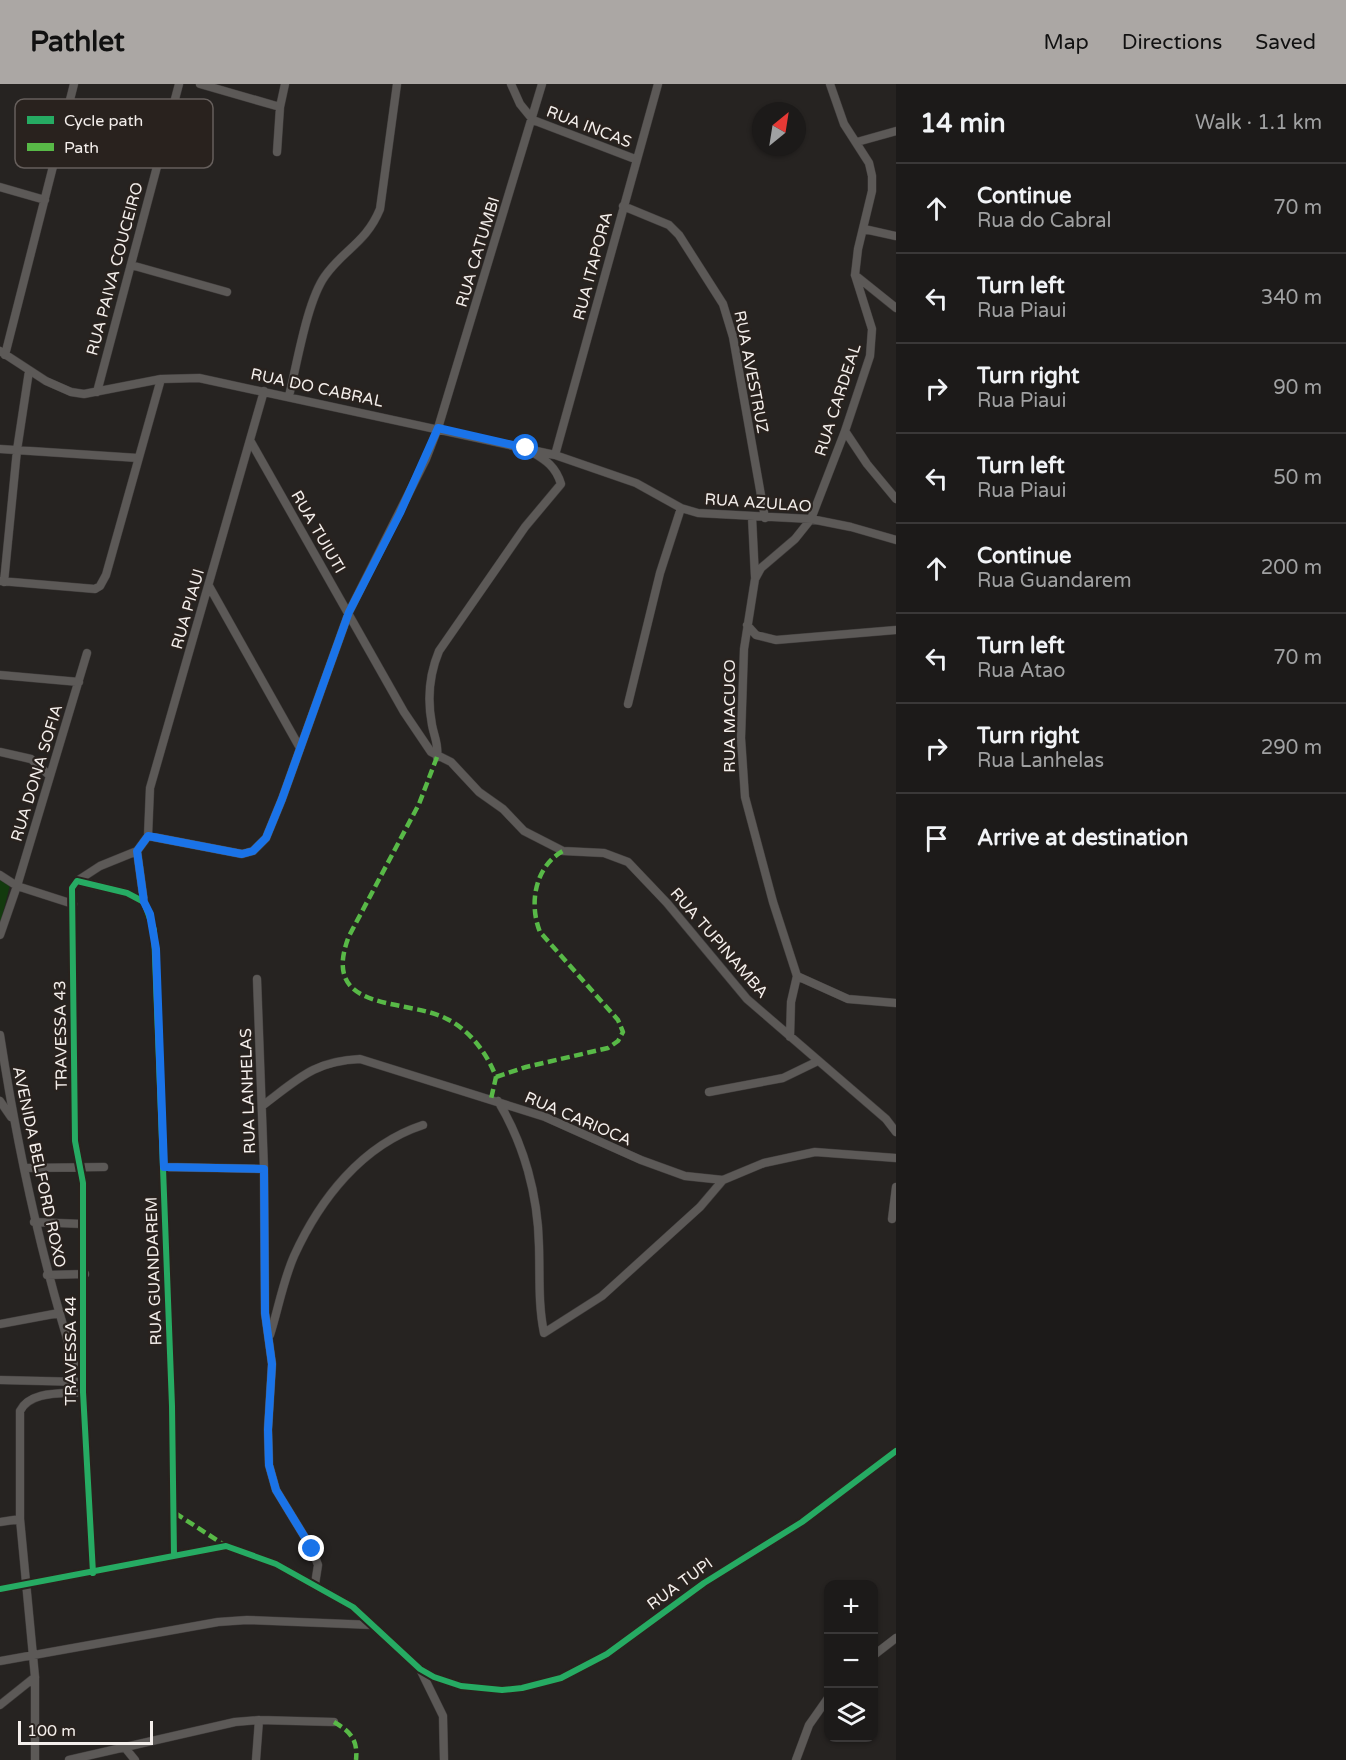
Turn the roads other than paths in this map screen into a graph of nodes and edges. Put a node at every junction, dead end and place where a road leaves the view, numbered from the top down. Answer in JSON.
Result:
{"nodes":[{"id":1,"x":75,"y":84,"type":"edge"},
{"id":2,"x":179,"y":84,"type":"edge"},
{"id":3,"x":200,"y":84,"type":"edge"},
{"id":4,"x":285,"y":84,"type":"edge"},
{"id":5,"x":397,"y":84,"type":"edge"},
{"id":6,"x":511,"y":84,"type":"edge"},
{"id":7,"x":542,"y":84,"type":"edge"},
{"id":8,"x":658,"y":84,"type":"edge"},
{"id":9,"x":830,"y":84,"type":"edge"},
{"id":10,"x":71,"y":99,"type":"edge"},
{"id":11,"x":175,"y":99,"type":"edge"},
{"id":12,"x":280,"y":107,"type":"junction"},
{"id":13,"x":533,"y":120,"type":"junction"},
{"id":14,"x":896,"y":131,"type":"edge"},
{"id":15,"x":857,"y":142,"type":"junction"},
{"id":16,"x":277,"y":152,"type":"dead end"},
{"id":17,"x":636,"y":159,"type":"junction"},
{"id":18,"x":53,"y":168,"type":"edge"},
{"id":19,"x":157,"y":168,"type":"edge"},
{"id":20,"x":0,"y":187,"type":"edge"},
{"id":21,"x":45,"y":200,"type":"junction"},
{"id":22,"x":623,"y":206,"type":"junction"},
{"id":23,"x":864,"y":229,"type":"junction"},
{"id":24,"x":896,"y":236,"type":"edge"},
{"id":25,"x":131,"y":265,"type":"junction"},
{"id":26,"x":855,"y":275,"type":"junction"},
{"id":27,"x":227,"y":292,"type":"dead end"},
{"id":28,"x":896,"y":308,"type":"edge"},
{"id":29,"x":3,"y":353,"type":"edge"},
{"id":30,"x":28,"y":370,"type":"junction"},
{"id":31,"x":161,"y":379,"type":"junction"},
{"id":32,"x":264,"y":391,"type":"junction"},
{"id":33,"x":97,"y":392,"type":"junction"},
{"id":34,"x":289,"y":396,"type":"junction"},
{"id":35,"x":438,"y":428,"type":"junction"},
{"id":36,"x":845,"y":431,"type":"junction"},
{"id":37,"x":251,"y":442,"type":"junction"},
{"id":38,"x":526,"y":448,"type":"junction"},
{"id":39,"x":0,"y":449,"type":"edge"},
{"id":40,"x":17,"y":450,"type":"junction"},
{"id":41,"x":555,"y":455,"type":"junction"},
{"id":42,"x":138,"y":458,"type":"junction"},
{"id":43,"x":896,"y":499,"type":"edge"},
{"id":44,"x":681,"y":508,"type":"junction"},
{"id":45,"x":752,"y":517,"type":"junction"},
{"id":46,"x":765,"y":518,"type":"junction"},
{"id":47,"x":811,"y":519,"type":"junction"},
{"id":48,"x":896,"y":540,"type":"edge"},
{"id":49,"x":755,"y":579,"type":"junction"},
{"id":50,"x":2,"y":581,"type":"edge"},
{"id":51,"x":209,"y":586,"type":"junction"},
{"id":52,"x":349,"y":612,"type":"junction"},
{"id":53,"x":747,"y":625,"type":"junction"},
{"id":54,"x":896,"y":630,"type":"edge"},
{"id":55,"x":87,"y":652,"type":"dead end"},
{"id":56,"x":0,"y":675,"type":"edge"},
{"id":57,"x":79,"y":682,"type":"junction"},
{"id":58,"x":628,"y":704,"type":"dead end"},
{"id":59,"x":300,"y":748,"type":"junction"},
{"id":60,"x":0,"y":752,"type":"edge"},
{"id":61,"x":437,"y":757,"type":"junction"},
{"id":62,"x":50,"y":776,"type":"junction"},
{"id":63,"x":148,"y":836,"type":"junction"},
{"id":64,"x":137,"y":851,"type":"junction"},
{"id":65,"x":0,"y":875,"type":"edge"},
{"id":66,"x":77,"y":881,"type":"junction"},
{"id":67,"x":17,"y":886,"type":"junction"},
{"id":68,"x":144,"y":902,"type":"junction"},
{"id":69,"x":73,"y":904,"type":"junction"},
{"id":70,"x":0,"y":934,"type":"edge"},
{"id":71,"x":797,"y":975,"type":"junction"},
{"id":72,"x":257,"y":979,"type":"dead end"},
{"id":73,"x":896,"y":1003,"type":"edge"},
{"id":74,"x":0,"y":1035,"type":"edge"},
{"id":75,"x":790,"y":1037,"type":"junction"},
{"id":76,"x":816,"y":1062,"type":"junction"},
{"id":77,"x":709,"y":1092,"type":"dead end"},
{"id":78,"x":0,"y":1101,"type":"edge"},
{"id":79,"x":498,"y":1101,"type":"junction"},
{"id":80,"x":262,"y":1106,"type":"junction"},
{"id":81,"x":13,"y":1119,"type":"junction"},
{"id":82,"x":423,"y":1125,"type":"dead end"},
{"id":83,"x":896,"y":1132,"type":"edge"},
{"id":84,"x":896,"y":1158,"type":"edge"},
{"id":85,"x":80,"y":1165,"type":"junction"},
{"id":86,"x":104,"y":1167,"type":"dead end"},
{"id":87,"x":164,"y":1167,"type":"junction"},
{"id":88,"x":24,"y":1168,"type":"junction"},
{"id":89,"x":264,"y":1169,"type":"junction"},
{"id":90,"x":723,"y":1180,"type":"junction"},
{"id":91,"x":896,"y":1187,"type":"edge"},
{"id":92,"x":892,"y":1219,"type":"dead end"},
{"id":93,"x":34,"y":1222,"type":"junction"},
{"id":94,"x":83,"y":1224,"type":"junction"},
{"id":95,"x":85,"y":1274,"type":"junction"},
{"id":96,"x":47,"y":1275,"type":"junction"},
{"id":97,"x":59,"y":1313,"type":"junction"},
{"id":98,"x":0,"y":1324,"type":"edge"},
{"id":99,"x":270,"y":1338,"type":"junction"},
{"id":100,"x":83,"y":1368,"type":"junction"},
{"id":101,"x":0,"y":1380,"type":"edge"},
{"id":102,"x":83,"y":1382,"type":"junction"},
{"id":103,"x":84,"y":1392,"type":"junction"},
{"id":104,"x":896,"y":1451,"type":"edge"},
{"id":105,"x":20,"y":1519,"type":"junction"},
{"id":106,"x":0,"y":1522,"type":"edge"},
{"id":107,"x":174,"y":1556,"type":"junction"},
{"id":108,"x":93,"y":1573,"type":"junction"},
{"id":109,"x":315,"y":1584,"type":"junction"},
{"id":110,"x":26,"y":1585,"type":"junction"},
{"id":111,"x":0,"y":1589,"type":"edge"},
{"id":112,"x":374,"y":1625,"type":"junction"},
{"id":113,"x":896,"y":1638,"type":"edge"},
{"id":114,"x":878,"y":1651,"type":"edge"},
{"id":115,"x":33,"y":1654,"type":"junction"},
{"id":116,"x":0,"y":1661,"type":"edge"},
{"id":117,"x":420,"y":1669,"type":"junction"},
{"id":118,"x":35,"y":1677,"type":"junction"},
{"id":119,"x":824,"y":1704,"type":"edge"},
{"id":120,"x":0,"y":1706,"type":"edge"},
{"id":121,"x":260,"y":1720,"type":"junction"},
{"id":122,"x":334,"y":1722,"type":"dead end"},
{"id":123,"x":126,"y":1749,"type":"junction"},
{"id":124,"x":35,"y":1760,"type":"edge"},
{"id":125,"x":69,"y":1760,"type":"edge"},
{"id":126,"x":135,"y":1760,"type":"edge"},
{"id":127,"x":256,"y":1760,"type":"edge"},
{"id":128,"x":444,"y":1760,"type":"edge"},
{"id":129,"x":796,"y":1760,"type":"edge"}],
"edges":[{"from":1,"to":10,"type":"street"},
{"from":2,"to":11,"type":"street","name":"RUA PAIVA COUCEIRO"},
{"from":3,"to":12,"type":"street"},
{"from":4,"to":12,"type":"street"},
{"from":5,"to":34,"type":"street"},
{"from":6,"to":13,"type":"street"},
{"from":7,"to":13,"type":"street","name":"RUA CATUMBI"},
{"from":8,"to":17,"type":"street","name":"RUA ITAPORA"},
{"from":9,"to":15,"type":"street","name":"RUA CARDEAL"},
{"from":12,"to":16,"type":"street"},
{"from":13,"to":17,"type":"street","name":"RUA INCAS"},
{"from":13,"to":35,"type":"street","name":"RUA CATUMBI"},
{"from":14,"to":15,"type":"street"},
{"from":15,"to":23,"type":"street","name":"RUA CARDEAL"},
{"from":17,"to":22,"type":"street","name":"RUA ITAPORA"},
{"from":18,"to":21,"type":"street"},
{"from":19,"to":25,"type":"street","name":"RUA PAIVA COUCEIRO"},
{"from":20,"to":21,"type":"street"},
{"from":21,"to":29,"type":"street"},
{"from":22,"to":41,"type":"street","name":"RUA ITAPORA"},
{"from":22,"to":46,"type":"street","name":"RUA AVESTRUZ"},
{"from":23,"to":24,"type":"street"},
{"from":23,"to":26,"type":"street","name":"RUA CARDEAL"},
{"from":25,"to":27,"type":"street"},
{"from":25,"to":33,"type":"street","name":"RUA PAIVA COUCEIRO"},
{"from":26,"to":28,"type":"street"},
{"from":26,"to":36,"type":"street","name":"RUA CARDEAL"},
{"from":29,"to":30,"type":"street"},
{"from":30,"to":33,"type":"street","name":"RUA DO CABRAL"},
{"from":30,"to":40,"type":"street"},
{"from":31,"to":32,"type":"street","name":"RUA DO CABRAL"},
{"from":31,"to":33,"type":"street","name":"RUA DO CABRAL"},
{"from":31,"to":42,"type":"street"},
{"from":32,"to":34,"type":"street","name":"RUA DO CABRAL"},
{"from":32,"to":37,"type":"street","name":"RUA PIAUI"},
{"from":34,"to":35,"type":"street","name":"RUA DO CABRAL"},
{"from":35,"to":38,"type":"street","name":"RUA DO CABRAL"},
{"from":35,"to":52,"type":"street"},
{"from":36,"to":43,"type":"street"},
{"from":36,"to":47,"type":"street","name":"RUA CARDEAL"},
{"from":37,"to":51,"type":"street","name":"RUA PIAUI"},
{"from":37,"to":52,"type":"street","name":"RUA TUIUTI"},
{"from":38,"to":41,"type":"street","name":"RUA DO CABRAL"},
{"from":38,"to":61,"type":"street"},
{"from":39,"to":40,"type":"street"},
{"from":40,"to":42,"type":"street"},
{"from":40,"to":50,"type":"street"},
{"from":41,"to":44,"type":"street","name":"RUA AZULAO"},
{"from":42,"to":50,"type":"street"},
{"from":44,"to":45,"type":"street","name":"RUA AZULAO"},
{"from":44,"to":58,"type":"street"},
{"from":45,"to":46,"type":"street","name":"RUA AZULAO"},
{"from":45,"to":49,"type":"street","name":"RUA MACUCO"},
{"from":46,"to":47,"type":"street","name":"RUA AZULAO"},
{"from":47,"to":48,"type":"street","name":"RUA AZULAO"},
{"from":47,"to":49,"type":"street"},
{"from":49,"to":53,"type":"street","name":"RUA MACUCO"},
{"from":51,"to":59,"type":"street"},
{"from":51,"to":63,"type":"street","name":"RUA PIAUI"},
{"from":52,"to":59,"type":"street"},
{"from":52,"to":61,"type":"street","name":"RUA TUIUTI"},
{"from":53,"to":54,"type":"street"},
{"from":53,"to":71,"type":"street","name":"RUA MACUCO"},
{"from":55,"to":57,"type":"street","name":"RUA DONA SOFIA"},
{"from":56,"to":57,"type":"street"},
{"from":57,"to":62,"type":"street","name":"RUA DONA SOFIA"},
{"from":59,"to":63,"type":"street"},
{"from":60,"to":62,"type":"street"},
{"from":61,"to":75,"type":"street","name":"RUA TUPINAMBA"},
{"from":62,"to":67,"type":"street","name":"RUA DONA SOFIA"},
{"from":63,"to":64,"type":"street"},
{"from":64,"to":66,"type":"street"},
{"from":64,"to":68,"type":"street"},
{"from":65,"to":67,"type":"street"},
{"from":66,"to":68,"type":"street"},
{"from":66,"to":69,"type":"street"},
{"from":67,"to":69,"type":"street"},
{"from":67,"to":70,"type":"street","name":"RUA DONA SOFIA"},
{"from":68,"to":87,"type":"street","name":"RUA GUANDAREM"},
{"from":69,"to":85,"type":"street","name":"TRAVESSA 43"},
{"from":71,"to":73,"type":"street"},
{"from":71,"to":75,"type":"street"},
{"from":72,"to":80,"type":"street","name":"RUA LANHELAS"},
{"from":74,"to":81,"type":"street","name":"AVENIDA BELFORD ROXO"},
{"from":75,"to":76,"type":"street","name":"RUA TUPINAMBA"},
{"from":76,"to":77,"type":"street"},
{"from":76,"to":83,"type":"street","name":"RUA TUPINAMBA"},
{"from":78,"to":81,"type":"street"},
{"from":79,"to":80,"type":"street","name":"RUA CARIOCA"},
{"from":79,"to":90,"type":"street","name":"RUA CARIOCA"},
{"from":79,"to":90,"type":"street"},
{"from":80,"to":89,"type":"street","name":"RUA LANHELAS"},
{"from":81,"to":88,"type":"street","name":"AVENIDA BELFORD ROXO"},
{"from":82,"to":99,"type":"street"},
{"from":84,"to":90,"type":"street","name":"RUA CARIOCA"},
{"from":85,"to":86,"type":"street"},
{"from":85,"to":88,"type":"street"},
{"from":85,"to":94,"type":"street","name":"TRAVESSA 44"},
{"from":87,"to":89,"type":"street"},
{"from":87,"to":107,"type":"street","name":"RUA GUANDAREM"},
{"from":88,"to":93,"type":"street","name":"AVENIDA BELFORD ROXO"},
{"from":89,"to":99,"type":"street","name":"RUA LANHELAS"},
{"from":91,"to":92,"type":"street"},
{"from":93,"to":94,"type":"street"},
{"from":93,"to":96,"type":"street","name":"AVENIDA BELFORD ROXO"},
{"from":94,"to":95,"type":"street","name":"TRAVESSA 44"},
{"from":95,"to":96,"type":"street"},
{"from":95,"to":100,"type":"street","name":"TRAVESSA 44"},
{"from":96,"to":97,"type":"street","name":"AVENIDA BELFORD ROXO"},
{"from":97,"to":98,"type":"street"},
{"from":97,"to":100,"type":"street","name":"AVENIDA BELFORD ROXO"},
{"from":99,"to":109,"type":"street","name":"RUA LANHELAS"},
{"from":100,"to":102,"type":"street","name":"TRAVESSA 44"},
{"from":101,"to":102,"type":"street"},
{"from":102,"to":103,"type":"street","name":"TRAVESSA 44"},
{"from":103,"to":105,"type":"street"},
{"from":103,"to":108,"type":"street","name":"TRAVESSA 44"},
{"from":104,"to":117,"type":"street","name":"RUA TUPI"},
{"from":105,"to":106,"type":"street"},
{"from":105,"to":110,"type":"street"},
{"from":107,"to":108,"type":"street"},
{"from":107,"to":109,"type":"street"},
{"from":108,"to":110,"type":"street"},
{"from":109,"to":112,"type":"street"},
{"from":110,"to":111,"type":"street"},
{"from":110,"to":115,"type":"street"},
{"from":112,"to":115,"type":"street"},
{"from":112,"to":117,"type":"street"},
{"from":113,"to":114,"type":"street"},
{"from":115,"to":116,"type":"street"},
{"from":115,"to":118,"type":"street"},
{"from":117,"to":128,"type":"street"},
{"from":118,"to":120,"type":"street"},
{"from":118,"to":124,"type":"street"},
{"from":119,"to":129,"type":"street"},
{"from":121,"to":122,"type":"street"},
{"from":121,"to":123,"type":"street"},
{"from":121,"to":127,"type":"street"},
{"from":123,"to":125,"type":"street"},
{"from":123,"to":126,"type":"street"}]}
